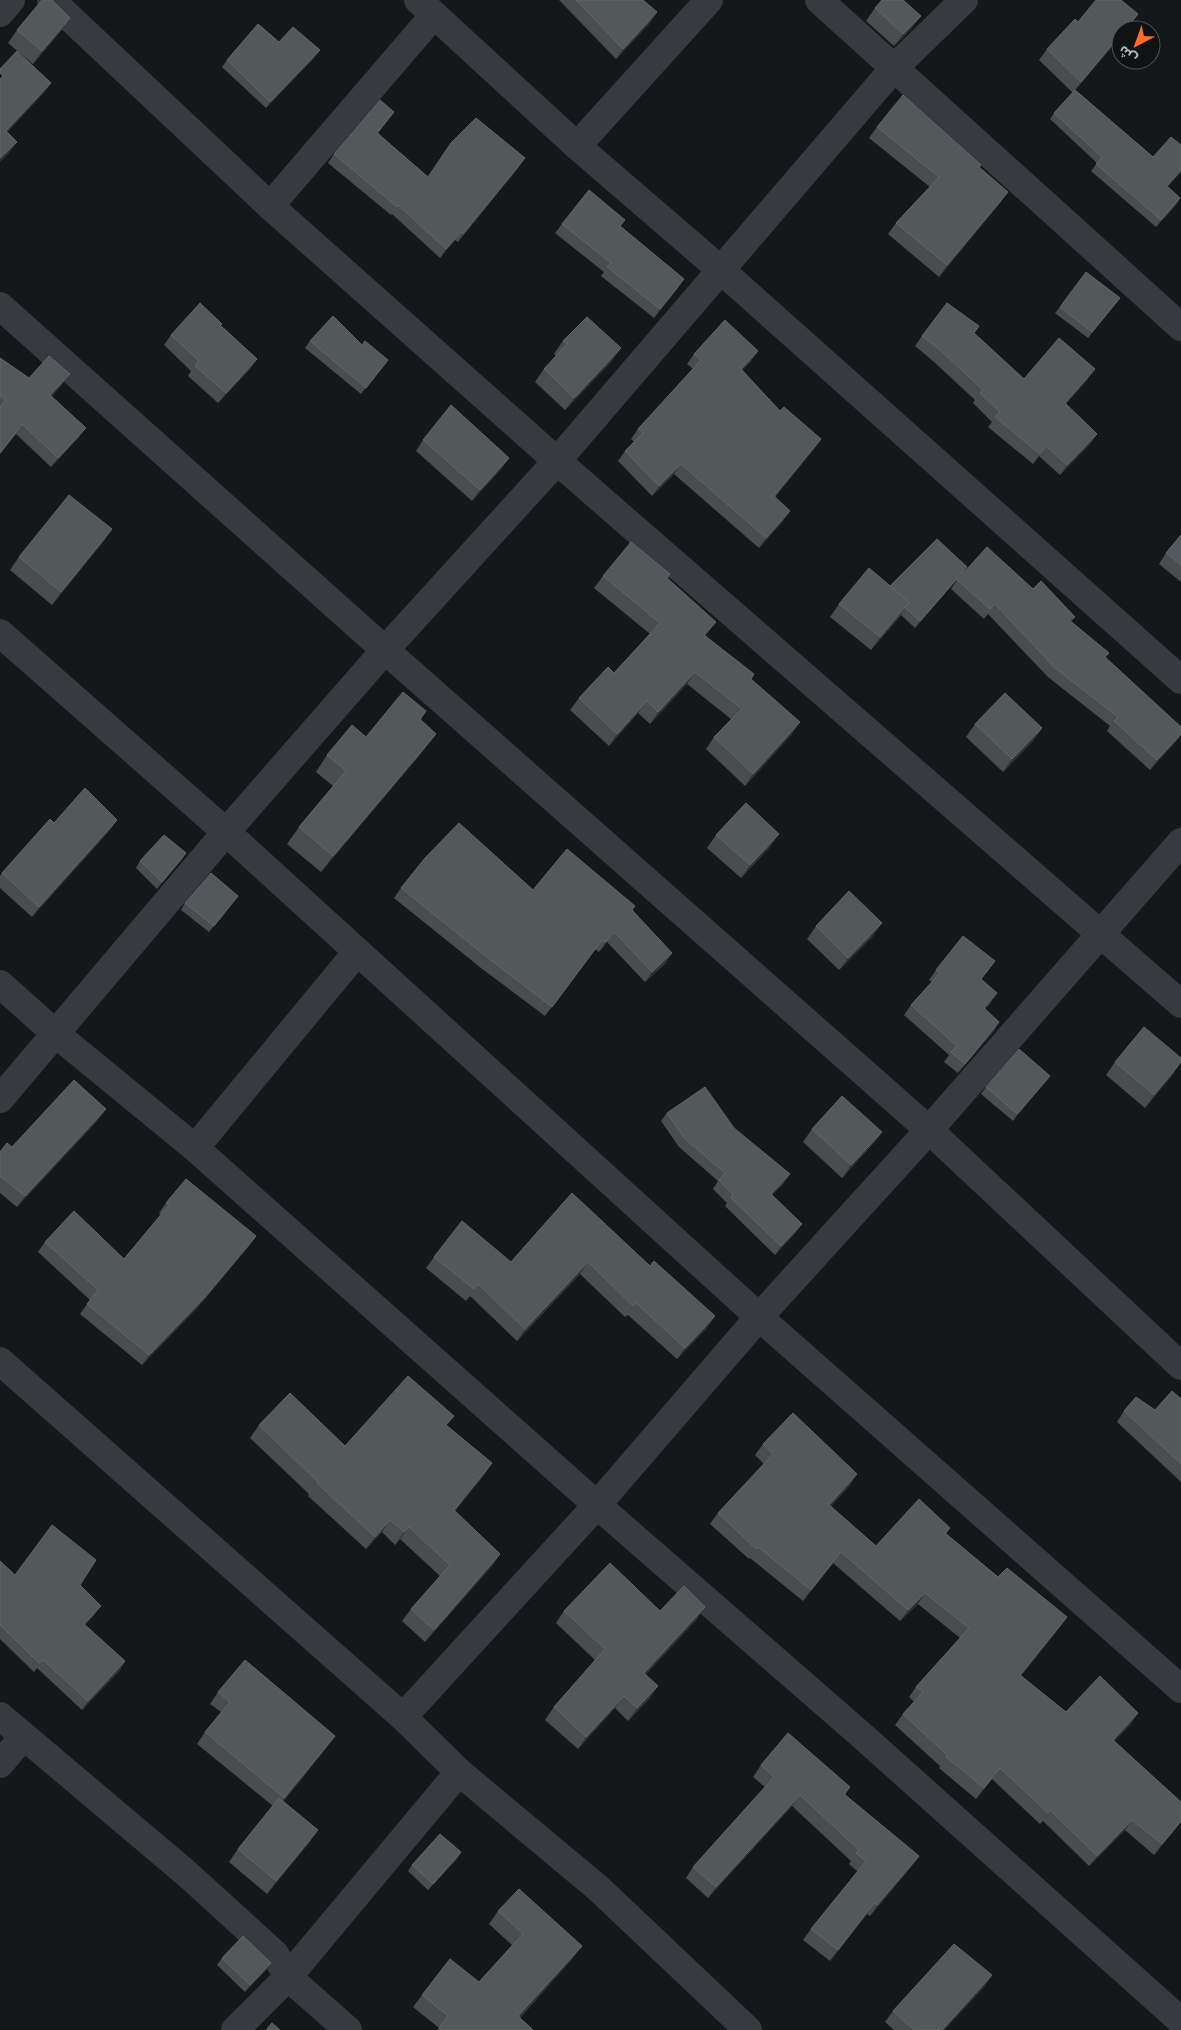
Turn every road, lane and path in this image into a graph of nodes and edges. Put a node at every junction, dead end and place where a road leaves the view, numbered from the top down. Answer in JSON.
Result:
{"nodes":[{"id":1,"x":11,"y":0,"type":"edge"},
{"id":2,"x":52,"y":0,"type":"edge"},
{"id":3,"x":709,"y":0,"type":"edge"},
{"id":4,"x":819,"y":0,"type":"edge"},
{"id":5,"x":964,"y":0,"type":"edge"},
{"id":6,"x":426,"y":7,"type":"edge"},
{"id":7,"x":0,"y":13,"type":"edge"},
{"id":8,"x":894,"y":68,"type":"junction"},
{"id":9,"x":577,"y":146,"type":"junction"},
{"id":10,"x":270,"y":206,"type":"junction"},
{"id":11,"x":722,"y":271,"type":"junction"},
{"id":12,"x":0,"y":306,"type":"edge"},
{"id":13,"x":1181,"y":328,"type":"edge"},
{"id":14,"x":557,"y":462,"type":"junction"},
{"id":15,"x":0,"y":634,"type":"edge"},
{"id":16,"x":385,"y":650,"type":"junction"},
{"id":17,"x":1181,"y":680,"type":"edge"},
{"id":18,"x":226,"y":832,"type":"junction"},
{"id":19,"x":1181,"y":842,"type":"edge"},
{"id":20,"x":1102,"y":934,"type":"junction"},
{"id":21,"x":356,"y":952,"type":"junction"},
{"id":22,"x":0,"y":984,"type":"edge"},
{"id":23,"x":1181,"y":1004,"type":"edge"},
{"id":24,"x":56,"y":1034,"type":"junction"},
{"id":25,"x":0,"y":1099,"type":"edge"},
{"id":26,"x":929,"y":1130,"type":"junction"},
{"id":27,"x":195,"y":1148,"type":"junction"},
{"id":28,"x":760,"y":1317,"type":"junction"},
{"id":29,"x":1181,"y":1366,"type":"edge"},
{"id":30,"x":3,"y":1369,"type":"edge"},
{"id":31,"x":598,"y":1505,"type":"junction"},
{"id":32,"x":1181,"y":1690,"type":"edge"},
{"id":33,"x":0,"y":1716,"type":"edge"},
{"id":34,"x":403,"y":1717,"type":"junction"},
{"id":35,"x":23,"y":1737,"type":"junction"},
{"id":36,"x":0,"y":1764,"type":"edge"},
{"id":37,"x":459,"y":1772,"type":"junction"},
{"id":38,"x":288,"y":1977,"type":"junction"},
{"id":39,"x":1181,"y":2021,"type":"edge"},
{"id":40,"x":235,"y":2030,"type":"edge"},
{"id":41,"x":348,"y":2030,"type":"edge"},
{"id":42,"x":748,"y":2030,"type":"edge"}],
"edges":[{"from":1,"to":7,"type":"street"},
{"from":2,"to":10,"type":"street"},
{"from":3,"to":9,"type":"street"},
{"from":4,"to":8,"type":"street"},
{"from":5,"to":8,"type":"street"},
{"from":6,"to":9,"type":"street"},
{"from":6,"to":10,"type":"street"},
{"from":8,"to":11,"type":"street"},
{"from":8,"to":13,"type":"street"},
{"from":9,"to":11,"type":"street"},
{"from":10,"to":14,"type":"street"},
{"from":11,"to":14,"type":"street"},
{"from":11,"to":17,"type":"street"},
{"from":12,"to":16,"type":"street"},
{"from":14,"to":16,"type":"street"},
{"from":14,"to":20,"type":"street"},
{"from":15,"to":18,"type":"street"},
{"from":16,"to":18,"type":"street"},
{"from":16,"to":26,"type":"street"},
{"from":18,"to":21,"type":"street"},
{"from":18,"to":24,"type":"street"},
{"from":19,"to":20,"type":"street"},
{"from":20,"to":23,"type":"street"},
{"from":20,"to":26,"type":"street"},
{"from":21,"to":27,"type":"street"},
{"from":21,"to":28,"type":"street"},
{"from":22,"to":24,"type":"street"},
{"from":24,"to":25,"type":"street"},
{"from":24,"to":27,"type":"street"},
{"from":26,"to":28,"type":"street"},
{"from":26,"to":29,"type":"street"},
{"from":27,"to":31,"type":"street"},
{"from":28,"to":31,"type":"street"},
{"from":28,"to":32,"type":"street"},
{"from":30,"to":34,"type":"street"},
{"from":31,"to":34,"type":"street"},
{"from":31,"to":39,"type":"street"},
{"from":33,"to":35,"type":"street"},
{"from":34,"to":37,"type":"street"},
{"from":35,"to":36,"type":"street"},
{"from":35,"to":38,"type":"street"},
{"from":37,"to":38,"type":"street"},
{"from":37,"to":42,"type":"street"},
{"from":38,"to":40,"type":"street"},
{"from":38,"to":41,"type":"street"}]}
